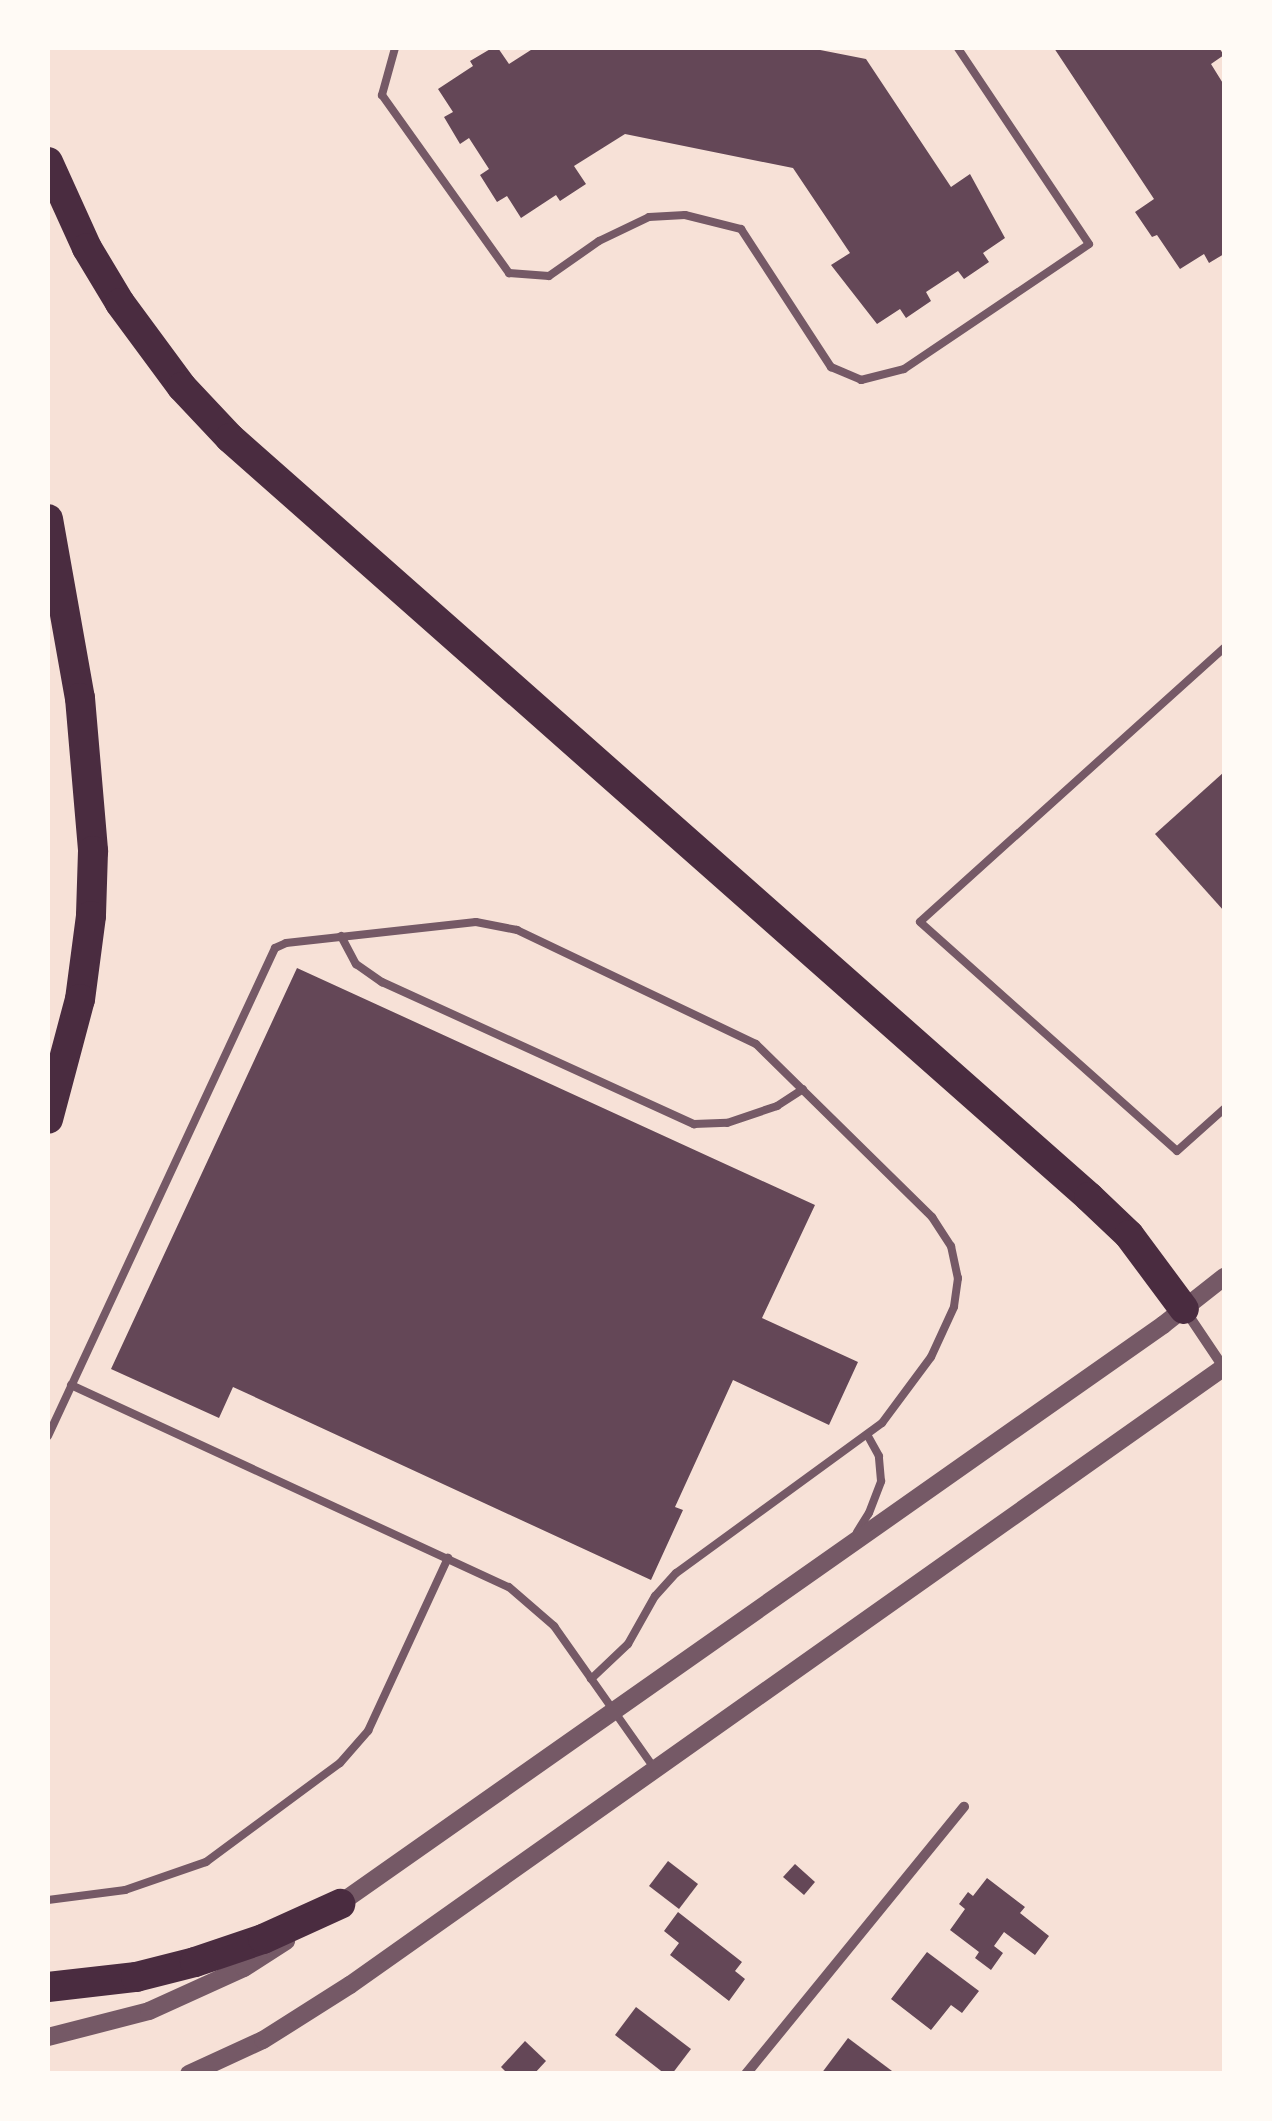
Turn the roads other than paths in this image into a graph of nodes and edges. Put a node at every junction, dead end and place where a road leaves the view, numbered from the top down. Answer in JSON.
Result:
{"nodes":[{"id":1,"x":395,"y":48,"type":"edge"},
{"id":2,"x":958,"y":48,"type":"edge"},
{"id":3,"x":48,"y":162,"type":"edge"},
{"id":4,"x":48,"y":519,"type":"edge"},
{"id":5,"x":1224,"y":648,"type":"edge"},
{"id":6,"x":341,"y":936,"type":"junction"},
{"id":7,"x":804,"y":1089,"type":"junction"},
{"id":8,"x":1224,"y":1109,"type":"edge"},
{"id":9,"x":48,"y":1119,"type":"edge"},
{"id":10,"x":1224,"y":1277,"type":"edge"},
{"id":11,"x":1184,"y":1309,"type":"junction"},
{"id":12,"x":1224,"y":1367,"type":"edge"},
{"id":13,"x":72,"y":1385,"type":"junction"},
{"id":14,"x":48,"y":1436,"type":"edge"},
{"id":15,"x":868,"y":1436,"type":"junction"},
{"id":16,"x":843,"y":1548,"type":"junction"},
{"id":17,"x":448,"y":1558,"type":"junction"},
{"id":18,"x":591,"y":1679,"type":"junction"},
{"id":19,"x":613,"y":1711,"type":"junction"},
{"id":20,"x":654,"y":1768,"type":"junction"},
{"id":21,"x":964,"y":1808,"type":"dead end"},
{"id":22,"x":48,"y":1900,"type":"edge"},
{"id":23,"x":340,"y":1904,"type":"junction"},
{"id":24,"x":48,"y":1988,"type":"edge"},
{"id":25,"x":48,"y":2037,"type":"edge"},
{"id":26,"x":188,"y":2074,"type":"edge"},
{"id":27,"x":746,"y":2074,"type":"edge"}],
"edges":[{"from":1,"to":2,"type":"lane"},
{"from":3,"to":11,"type":"highway"},
{"from":4,"to":9,"type":"highway"},
{"from":5,"to":8,"type":"lane"},
{"from":6,"to":7,"type":"lane"},
{"from":6,"to":7,"type":"lane"},
{"from":6,"to":13,"type":"lane"},
{"from":7,"to":15,"type":"lane"},
{"from":10,"to":11,"type":"street"},
{"from":11,"to":12,"type":"street"},
{"from":11,"to":16,"type":"street"},
{"from":12,"to":20,"type":"street"},
{"from":13,"to":14,"type":"lane"},
{"from":13,"to":17,"type":"lane"},
{"from":15,"to":16,"type":"lane"},
{"from":15,"to":18,"type":"lane"},
{"from":16,"to":19,"type":"street"},
{"from":17,"to":18,"type":"lane"},
{"from":17,"to":22,"type":"lane"},
{"from":18,"to":19,"type":"lane"},
{"from":19,"to":20,"type":"lane"},
{"from":19,"to":23,"type":"street"},
{"from":20,"to":26,"type":"street"},
{"from":21,"to":27,"type":"street"},
{"from":23,"to":24,"type":"highway"},
{"from":23,"to":25,"type":"street"}]}
